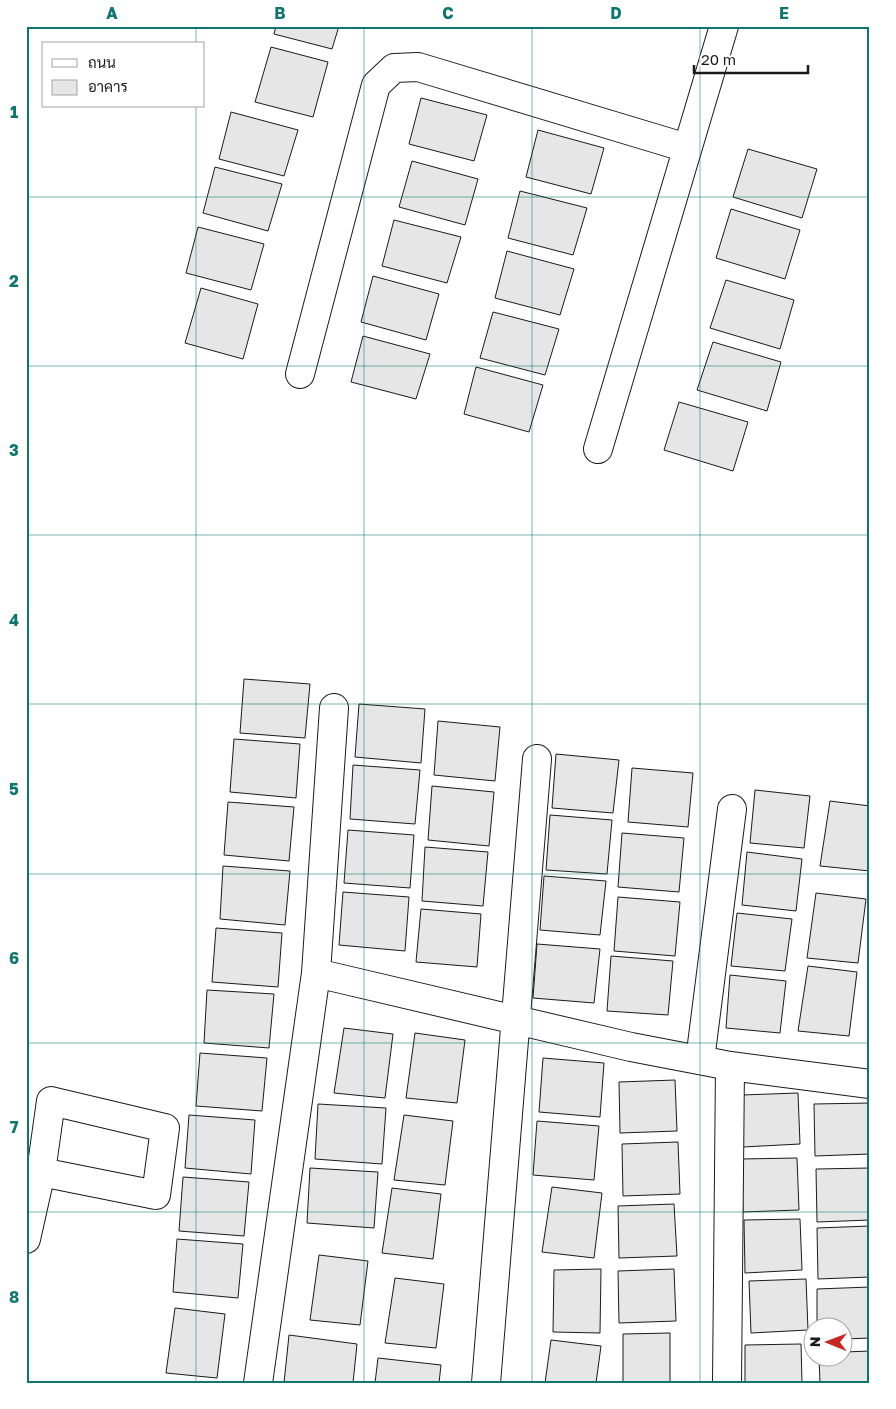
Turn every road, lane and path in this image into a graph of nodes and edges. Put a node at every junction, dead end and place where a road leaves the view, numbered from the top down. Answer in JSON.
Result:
{"nodes":[{"id":1,"x":724,"y":26,"type":"edge"},
{"id":2,"x":687,"y":148,"type":"junction"},
{"id":3,"x":300,"y":374,"type":"dead end"},
{"id":4,"x":598,"y":449,"type":"dead end"},
{"id":5,"x":334,"y":708,"type":"dead end"},
{"id":6,"x":537,"y":759,"type":"dead end"},
{"id":7,"x":732,"y":809,"type":"dead end"},
{"id":8,"x":316,"y":973,"type":"junction"},
{"id":9,"x":516,"y":1021,"type":"junction"},
{"id":10,"x":700,"y":1060,"type":"junction"},
{"id":11,"x":730,"y":1066,"type":"junction"},
{"id":12,"x":870,"y":1084,"type":"edge"},
{"id":13,"x":41,"y":1172,"type":"junction"},
{"id":14,"x":26,"y":1239,"type":"edge"},
{"id":15,"x":258,"y":1383,"type":"edge"},
{"id":16,"x":486,"y":1383,"type":"edge"},
{"id":17,"x":727,"y":1383,"type":"edge"}],
"edges":[{"from":1,"to":2,"type":"street"},
{"from":2,"to":3,"type":"street"},
{"from":2,"to":4,"type":"street"},
{"from":5,"to":8,"type":"street"},
{"from":6,"to":9,"type":"street"},
{"from":7,"to":10,"type":"street"},
{"from":8,"to":9,"type":"street"},
{"from":8,"to":15,"type":"street"},
{"from":9,"to":10,"type":"street"},
{"from":9,"to":16,"type":"street"},
{"from":10,"to":11,"type":"street"},
{"from":11,"to":12,"type":"street"},
{"from":11,"to":17,"type":"street"},
{"from":13,"to":13,"type":"street"},
{"from":13,"to":14,"type":"street"}]}
